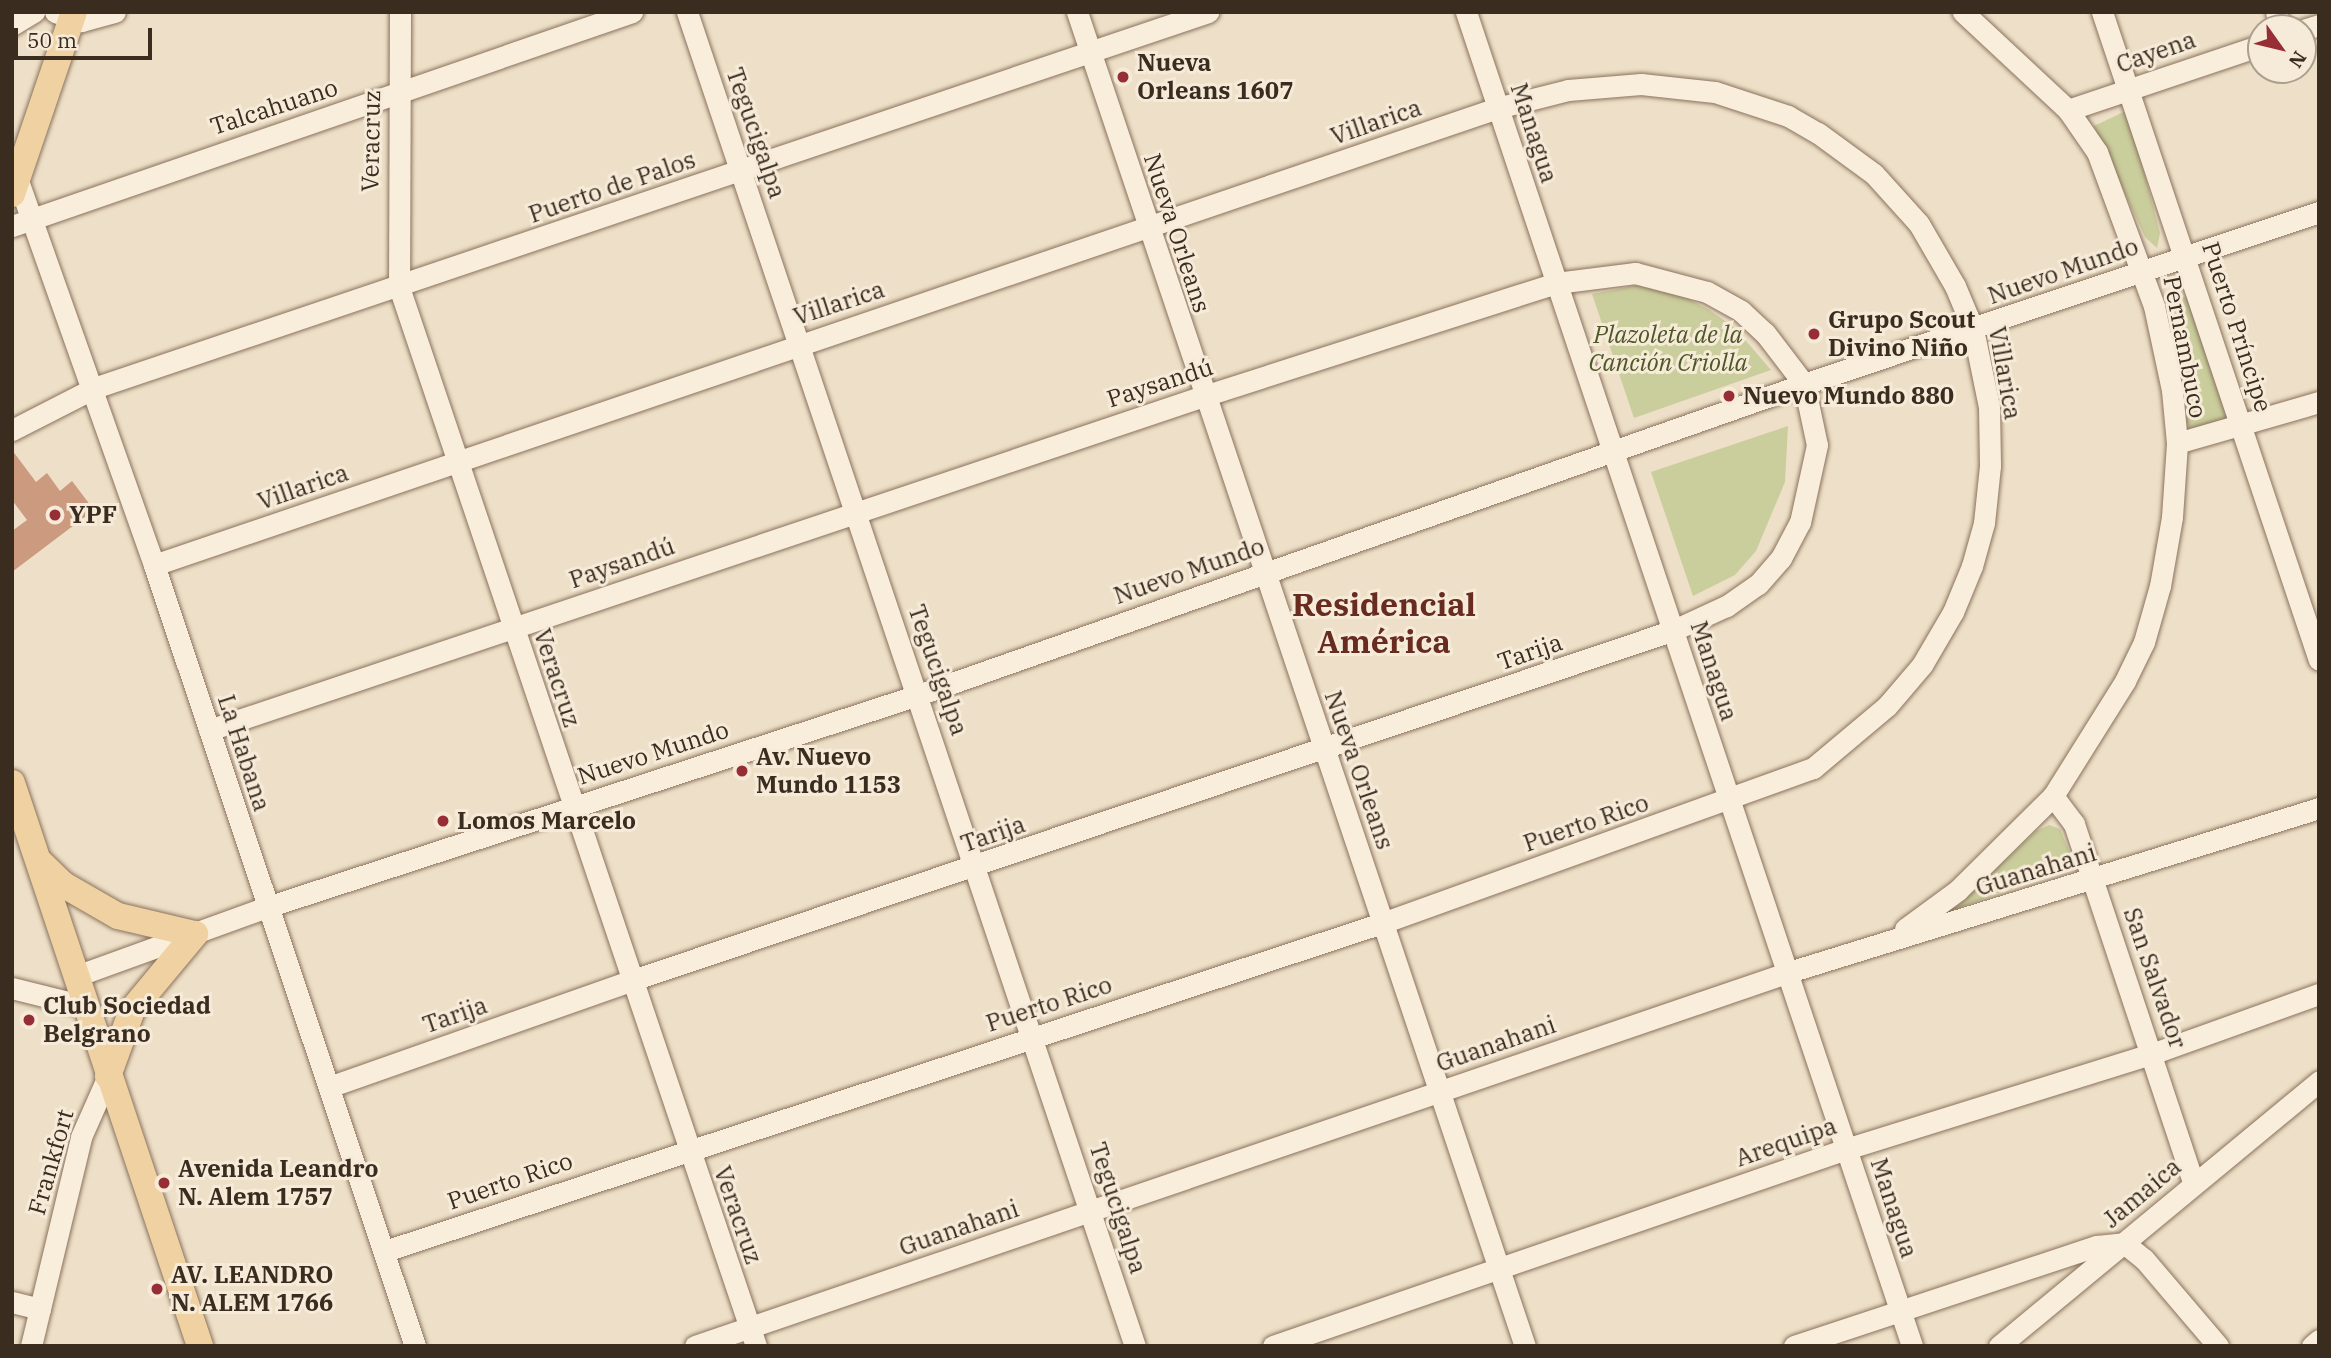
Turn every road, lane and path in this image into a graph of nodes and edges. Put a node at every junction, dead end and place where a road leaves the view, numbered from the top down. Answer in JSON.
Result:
{"nodes":[{"id":1,"x":34,"y":12,"type":"edge"},
{"id":2,"x":115,"y":12,"type":"edge"},
{"id":3,"x":400,"y":12,"type":"edge"},
{"id":4,"x":632,"y":12,"type":"edge"},
{"id":5,"x":687,"y":12,"type":"edge"},
{"id":6,"x":1077,"y":12,"type":"edge"},
{"id":7,"x":1208,"y":12,"type":"edge"},
{"id":8,"x":1466,"y":12,"type":"edge"},
{"id":9,"x":1963,"y":12,"type":"edge"},
{"id":10,"x":2102,"y":12,"type":"edge"},
{"id":11,"x":67,"y":14,"type":"edge"},
{"id":12,"x":12,"y":25,"type":"edge"},
{"id":13,"x":2247,"y":50,"type":"edge"},
{"id":14,"x":1091,"y":53,"type":"junction"},
{"id":15,"x":2129,"y":89,"type":"junction"},
{"id":16,"x":398,"y":94,"type":"junction"},
{"id":17,"x":1497,"y":108,"type":"junction"},
{"id":18,"x":2068,"y":110,"type":"junction"},
{"id":19,"x":741,"y":170,"type":"junction"},
{"id":20,"x":15,"y":186,"type":"edge"},
{"id":21,"x":2319,"y":212,"type":"edge"},
{"id":22,"x":33,"y":215,"type":"junction"},
{"id":23,"x":12,"y":226,"type":"edge"},
{"id":24,"x":1148,"y":229,"type":"junction"},
{"id":25,"x":2187,"y":257,"type":"junction"},
{"id":26,"x":2144,"y":271,"type":"junction"},
{"id":27,"x":1556,"y":282,"type":"junction"},
{"id":28,"x":399,"y":287,"type":"junction"},
{"id":29,"x":1973,"y":330,"type":"junction"},
{"id":30,"x":800,"y":343,"type":"junction"},
{"id":31,"x":1804,"y":384,"type":"junction"},
{"id":32,"x":94,"y":388,"type":"junction"},
{"id":33,"x":1204,"y":396,"type":"junction"},
{"id":34,"x":2319,"y":402,"type":"edge"},
{"id":35,"x":34,"y":415,"type":"junction"},
{"id":36,"x":12,"y":417,"type":"edge"},
{"id":37,"x":2242,"y":427,"type":"junction"},
{"id":38,"x":12,"y":430,"type":"edge"},
{"id":39,"x":2177,"y":443,"type":"junction"},
{"id":40,"x":1612,"y":452,"type":"junction"},
{"id":41,"x":460,"y":461,"type":"junction"},
{"id":42,"x":856,"y":512,"type":"junction"},
{"id":43,"x":154,"y":565,"type":"junction"},
{"id":44,"x":1264,"y":572,"type":"junction"},
{"id":45,"x":513,"y":628,"type":"junction"},
{"id":46,"x":1674,"y":631,"type":"junction"},
{"id":47,"x":2319,"y":660,"type":"edge"},
{"id":48,"x":918,"y":695,"type":"junction"},
{"id":49,"x":209,"y":730,"type":"junction"},
{"id":50,"x":1325,"y":750,"type":"junction"},
{"id":51,"x":12,"y":783,"type":"edge"},
{"id":52,"x":2053,"y":796,"type":"junction"},
{"id":53,"x":1728,"y":801,"type":"junction"},
{"id":54,"x":571,"y":808,"type":"junction"},
{"id":55,"x":2319,"y":808,"type":"edge"},
{"id":56,"x":41,"y":863,"type":"junction"},
{"id":57,"x":977,"y":868,"type":"junction"},
{"id":58,"x":2094,"y":880,"type":"junction"},
{"id":59,"x":267,"y":907,"type":"junction"},
{"id":60,"x":1382,"y":922,"type":"junction"},
{"id":61,"x":195,"y":934,"type":"junction"},
{"id":62,"x":1883,"y":943,"type":"junction"},
{"id":63,"x":1789,"y":972,"type":"junction"},
{"id":64,"x":76,"y":976,"type":"junction"},
{"id":65,"x":630,"y":981,"type":"junction"},
{"id":66,"x":12,"y":988,"type":"edge"},
{"id":67,"x":2319,"y":994,"type":"edge"},
{"id":68,"x":84,"y":1006,"type":"junction"},
{"id":69,"x":1034,"y":1037,"type":"junction"},
{"id":70,"x":2154,"y":1053,"type":"junction"},
{"id":71,"x":108,"y":1076,"type":"junction"},
{"id":72,"x":2319,"y":1081,"type":"edge"},
{"id":73,"x":329,"y":1087,"type":"junction"},
{"id":74,"x":1439,"y":1091,"type":"junction"},
{"id":75,"x":686,"y":1149,"type":"junction"},
{"id":76,"x":1846,"y":1149,"type":"junction"},
{"id":77,"x":2194,"y":1184,"type":"junction"},
{"id":78,"x":1091,"y":1210,"type":"junction"},
{"id":79,"x":2124,"y":1243,"type":"junction"},
{"id":80,"x":384,"y":1251,"type":"junction"},
{"id":81,"x":1499,"y":1270,"type":"junction"},
{"id":82,"x":12,"y":1302,"type":"edge"},
{"id":83,"x":40,"y":1308,"type":"junction"},
{"id":84,"x":1900,"y":1311,"type":"junction"},
{"id":85,"x":753,"y":1337,"type":"edge"},
{"id":86,"x":2319,"y":1340,"type":"edge"},
{"id":87,"x":31,"y":1346,"type":"edge"},
{"id":88,"x":200,"y":1346,"type":"edge"},
{"id":89,"x":415,"y":1346,"type":"edge"},
{"id":90,"x":695,"y":1346,"type":"edge"},
{"id":91,"x":1135,"y":1346,"type":"edge"},
{"id":92,"x":1273,"y":1346,"type":"edge"},
{"id":93,"x":1525,"y":1346,"type":"edge"},
{"id":94,"x":1794,"y":1346,"type":"edge"},
{"id":95,"x":1912,"y":1346,"type":"edge"},
{"id":96,"x":1999,"y":1346,"type":"edge"},
{"id":97,"x":2218,"y":1346,"type":"edge"},
{"id":98,"x":2312,"y":1346,"type":"edge"}],
"edges":[{"from":1,"to":12,"type":"street"},
{"from":2,"to":11,"type":"street"},
{"from":3,"to":16,"type":"street","name":"Veracruz"},
{"from":4,"to":16,"type":"street","name":"Talcahuano"},
{"from":5,"to":19,"type":"street","name":"Tegucigalpa"},
{"from":6,"to":14,"type":"street","name":"Nueva Orleans"},
{"from":7,"to":14,"type":"street","name":"Puerto de Palos"},
{"from":8,"to":17,"type":"street","name":"Managua"},
{"from":9,"to":18,"type":"street","name":"Pernambuco"},
{"from":10,"to":15,"type":"street","name":"Puerto Príncipe"},
{"from":11,"to":20,"type":"main road"},
{"from":13,"to":15,"type":"street","name":"Cayena"},
{"from":14,"to":19,"type":"street","name":"Puerto de Palos"},
{"from":14,"to":24,"type":"street","name":"Nueva Orleans"},
{"from":15,"to":18,"type":"street","name":"Cayena"},
{"from":15,"to":25,"type":"street","name":"Puerto Príncipe"},
{"from":16,"to":22,"type":"street","name":"Talcahuano"},
{"from":16,"to":28,"type":"street","name":"Veracruz"},
{"from":17,"to":24,"type":"street","name":"Villarica"},
{"from":17,"to":27,"type":"street","name":"Managua"},
{"from":17,"to":29,"type":"street","name":"Villarica"},
{"from":18,"to":26,"type":"street","name":"Pernambuco"},
{"from":19,"to":28,"type":"street","name":"Puerto de Palos"},
{"from":19,"to":30,"type":"street","name":"Tegucigalpa"},
{"from":20,"to":22,"type":"street","name":"La Habana"},
{"from":21,"to":25,"type":"street","name":"Nuevo Mundo"},
{"from":22,"to":23,"type":"street","name":"Talcahuano"},
{"from":22,"to":32,"type":"street","name":"La Habana"},
{"from":24,"to":30,"type":"street","name":"Villarica"},
{"from":24,"to":33,"type":"street","name":"Nueva Orleans"},
{"from":25,"to":26,"type":"street","name":"Nuevo Mundo"},
{"from":25,"to":37,"type":"street","name":"Puerto Príncipe"},
{"from":26,"to":29,"type":"street","name":"Nuevo Mundo"},
{"from":26,"to":39,"type":"street","name":"Pernambuco"},
{"from":27,"to":31,"type":"street","name":"Paysandú"},
{"from":27,"to":33,"type":"street","name":"Paysandú"},
{"from":27,"to":40,"type":"street","name":"Managua"},
{"from":28,"to":32,"type":"street","name":"Puerto de Palos"},
{"from":28,"to":41,"type":"street","name":"Veracruz"},
{"from":29,"to":31,"type":"street","name":"Nuevo Mundo"},
{"from":29,"to":53,"type":"street","name":"Villarica"},
{"from":30,"to":41,"type":"street","name":"Villarica"},
{"from":30,"to":42,"type":"street","name":"Tegucigalpa"},
{"from":31,"to":40,"type":"street","name":"Nuevo Mundo"},
{"from":31,"to":46,"type":"street","name":"Paysandú"},
{"from":32,"to":35,"type":"street","name":"Puerto de Palos"},
{"from":32,"to":43,"type":"street","name":"La Habana"},
{"from":33,"to":42,"type":"street","name":"Paysandú"},
{"from":33,"to":44,"type":"street","name":"Nueva Orleans"},
{"from":34,"to":37,"type":"street"},
{"from":35,"to":36,"type":"street","name":"Puerto de Palos"},
{"from":35,"to":38,"type":"street","name":"Puerto de Palos"},
{"from":37,"to":39,"type":"street"},
{"from":37,"to":47,"type":"street","name":"Puerto Príncipe"},
{"from":39,"to":52,"type":"street","name":"Pernambuco"},
{"from":40,"to":44,"type":"street","name":"Nuevo Mundo"},
{"from":40,"to":46,"type":"street","name":"Managua"},
{"from":41,"to":43,"type":"street","name":"Villarica"},
{"from":41,"to":45,"type":"street","name":"Veracruz"},
{"from":42,"to":45,"type":"street","name":"Paysandú"},
{"from":42,"to":48,"type":"street","name":"Tegucigalpa"},
{"from":43,"to":49,"type":"street","name":"La Habana"},
{"from":44,"to":48,"type":"street","name":"Nuevo Mundo"},
{"from":44,"to":50,"type":"street","name":"Nueva Orleans"},
{"from":45,"to":49,"type":"street","name":"Paysandú"},
{"from":45,"to":54,"type":"street","name":"Veracruz"},
{"from":46,"to":50,"type":"street","name":"Tarija"},
{"from":46,"to":53,"type":"street","name":"Managua"},
{"from":48,"to":54,"type":"street","name":"Nuevo Mundo"},
{"from":48,"to":57,"type":"street","name":"Tegucigalpa"},
{"from":49,"to":59,"type":"street","name":"La Habana"},
{"from":50,"to":57,"type":"street","name":"Tarija"},
{"from":50,"to":60,"type":"street","name":"Nueva Orleans"},
{"from":51,"to":56,"type":"main road"},
{"from":52,"to":58,"type":"street","name":"San Salvador"},
{"from":52,"to":62,"type":"street","name":"Pernambuco"},
{"from":53,"to":60,"type":"street","name":"Puerto Rico"},
{"from":53,"to":63,"type":"street","name":"Managua"},
{"from":54,"to":59,"type":"street","name":"Nuevo Mundo"},
{"from":54,"to":65,"type":"street","name":"Veracruz"},
{"from":55,"to":58,"type":"street","name":"Guanahani"},
{"from":56,"to":61,"type":"main road"},
{"from":56,"to":64,"type":"main road"},
{"from":57,"to":65,"type":"street","name":"Tarija"},
{"from":57,"to":69,"type":"street","name":"Tegucigalpa"},
{"from":58,"to":62,"type":"street","name":"Guanahani"},
{"from":58,"to":70,"type":"street","name":"San Salvador"},
{"from":59,"to":61,"type":"street","name":"Nuevo Mundo"},
{"from":59,"to":73,"type":"street","name":"La Habana"},
{"from":60,"to":69,"type":"street","name":"Puerto Rico"},
{"from":60,"to":74,"type":"street","name":"Nueva Orleans"},
{"from":61,"to":64,"type":"street","name":"Nuevo Mundo"},
{"from":61,"to":71,"type":"main road"},
{"from":62,"to":63,"type":"street","name":"Guanahani"},
{"from":63,"to":74,"type":"street","name":"Guanahani"},
{"from":63,"to":76,"type":"street","name":"Managua"},
{"from":64,"to":68,"type":"main road"},
{"from":65,"to":73,"type":"street","name":"Tarija"},
{"from":65,"to":75,"type":"street","name":"Veracruz"},
{"from":66,"to":68,"type":"street"},
{"from":67,"to":70,"type":"street","name":"Arequipa"},
{"from":68,"to":71,"type":"main road"},
{"from":69,"to":75,"type":"street","name":"Puerto Rico"},
{"from":69,"to":78,"type":"street","name":"Tegucigalpa"},
{"from":70,"to":76,"type":"street","name":"Arequipa"},
{"from":70,"to":77,"type":"street","name":"San Salvador"},
{"from":71,"to":83,"type":"street","name":"Frankfort"},
{"from":71,"to":88,"type":"main road"},
{"from":72,"to":77,"type":"street","name":"Jamaica"},
{"from":73,"to":80,"type":"street","name":"La Habana"},
{"from":74,"to":78,"type":"street","name":"Guanahani"},
{"from":74,"to":81,"type":"street","name":"Nueva Orleans"},
{"from":75,"to":80,"type":"street","name":"Puerto Rico"},
{"from":75,"to":85,"type":"street","name":"Veracruz"},
{"from":76,"to":81,"type":"street","name":"Arequipa"},
{"from":76,"to":84,"type":"street","name":"Managua"},
{"from":77,"to":79,"type":"street","name":"Jamaica"},
{"from":78,"to":85,"type":"street","name":"Guanahani"},
{"from":78,"to":91,"type":"street","name":"Tegucigalpa"},
{"from":79,"to":84,"type":"street"},
{"from":79,"to":96,"type":"street","name":"Jamaica"},
{"from":79,"to":97,"type":"street"},
{"from":80,"to":89,"type":"street","name":"La Habana"},
{"from":81,"to":92,"type":"street","name":"Arequipa"},
{"from":81,"to":93,"type":"street","name":"Nueva Orleans"},
{"from":82,"to":83,"type":"street"},
{"from":83,"to":87,"type":"street","name":"Frankfort"},
{"from":84,"to":94,"type":"street"},
{"from":84,"to":95,"type":"street","name":"Managua"},
{"from":85,"to":90,"type":"street","name":"Guanahani"},
{"from":86,"to":98,"type":"street"}]}
